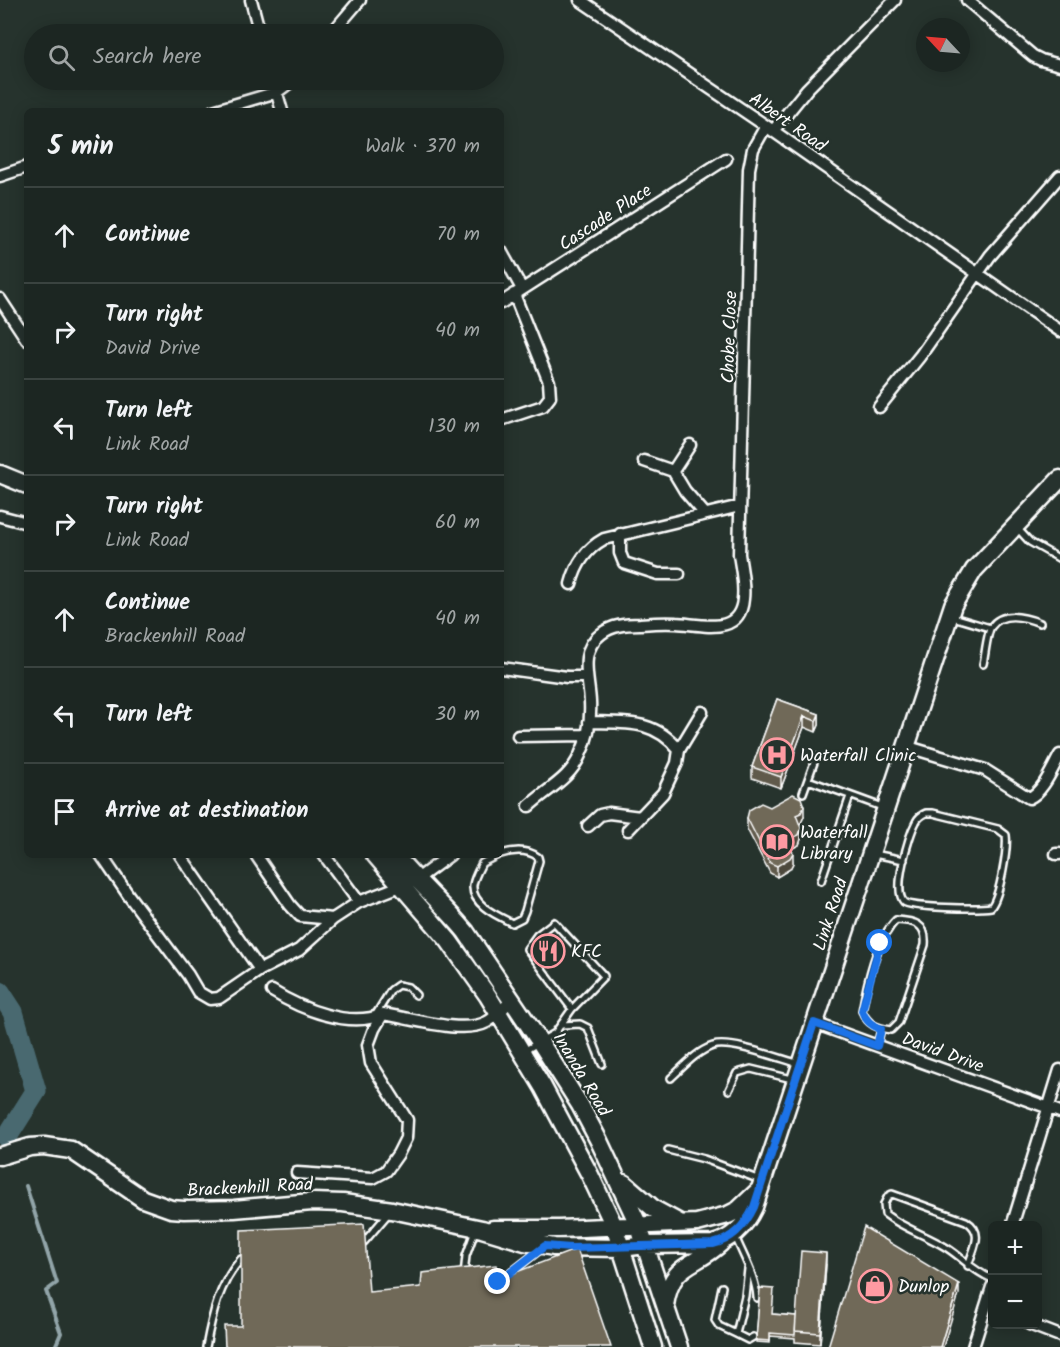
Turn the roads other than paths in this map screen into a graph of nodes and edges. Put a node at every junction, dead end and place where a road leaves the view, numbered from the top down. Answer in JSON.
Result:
{"nodes":[{"id":1,"x":250,"y":0,"type":"edge"},
{"id":2,"x":360,"y":0,"type":"edge"},
{"id":3,"x":580,"y":0,"type":"edge"},
{"id":4,"x":895,"y":0,"type":"edge"},
{"id":5,"x":968,"y":0,"type":"edge"},
{"id":6,"x":258,"y":24,"type":"edge"},
{"id":7,"x":340,"y":24,"type":"edge"},
{"id":8,"x":1060,"y":65,"type":"edge"},
{"id":9,"x":279,"y":90,"type":"edge"},
{"id":10,"x":276,"y":92,"type":"junction"},
{"id":11,"x":223,"y":108,"type":"edge"},
{"id":12,"x":281,"y":108,"type":"edge"},
{"id":13,"x":770,"y":129,"type":"junction"},
{"id":14,"x":726,"y":159,"type":"dead end"},
{"id":15,"x":24,"y":168,"type":"edge"},
{"id":16,"x":0,"y":176,"type":"edge"},
{"id":17,"x":1060,"y":176,"type":"edge"},
{"id":18,"x":504,"y":258,"type":"edge"},
{"id":19,"x":977,"y":273,"type":"junction"},
{"id":20,"x":518,"y":292,"type":"junction"},
{"id":21,"x":0,"y":299,"type":"edge"},
{"id":22,"x":504,"y":301,"type":"edge"},
{"id":23,"x":1060,"y":331,"type":"edge"},
{"id":24,"x":24,"y":335,"type":"edge"},
{"id":25,"x":879,"y":407,"type":"dead end"},
{"id":26,"x":504,"y":419,"type":"edge"},
{"id":27,"x":690,"y":445,"type":"dead end"},
{"id":28,"x":644,"y":461,"type":"dead end"},
{"id":29,"x":674,"y":471,"type":"junction"},
{"id":30,"x":0,"y":474,"type":"edge"},
{"id":31,"x":1060,"y":479,"type":"edge"},
{"id":32,"x":24,"y":484,"type":"edge"},
{"id":33,"x":740,"y":506,"type":"junction"},
{"id":34,"x":705,"y":514,"type":"junction"},
{"id":35,"x":0,"y":516,"type":"edge"},
{"id":36,"x":24,"y":522,"type":"edge"},
{"id":37,"x":1014,"y":526,"type":"junction"},
{"id":38,"x":620,"y":534,"type":"junction"},
{"id":39,"x":1060,"y":560,"type":"edge"},
{"id":40,"x":679,"y":574,"type":"dead end"},
{"id":41,"x":571,"y":584,"type":"dead end"},
{"id":42,"x":948,"y":616,"type":"junction"},
{"id":43,"x":1040,"y":623,"type":"dead end"},
{"id":44,"x":990,"y":628,"type":"junction"},
{"id":45,"x":983,"y":664,"type":"dead end"},
{"id":46,"x":504,"y":668,"type":"edge"},
{"id":47,"x":586,"y":676,"type":"junction"},
{"id":48,"x":702,"y":712,"type":"dead end"},
{"id":49,"x":590,"y":722,"type":"junction"},
{"id":50,"x":587,"y":735,"type":"junction"},
{"id":51,"x":518,"y":736,"type":"dead end"},
{"id":52,"x":905,"y":746,"type":"junction"},
{"id":53,"x":679,"y":750,"type":"junction"},
{"id":54,"x":1060,"y":755,"type":"edge"},
{"id":55,"x":816,"y":757,"type":"dead end"},
{"id":56,"x":808,"y":780,"type":"junction"},
{"id":57,"x":803,"y":793,"type":"dead end"},
{"id":58,"x":850,"y":796,"type":"junction"},
{"id":59,"x":529,"y":806,"type":"dead end"},
{"id":60,"x":885,"y":808,"type":"junction"},
{"id":61,"x":640,"y":817,"type":"junction"},
{"id":62,"x":588,"y":826,"type":"dead end"},
{"id":63,"x":628,"y":830,"type":"dead end"},
{"id":64,"x":871,"y":853,"type":"junction"},
{"id":65,"x":504,"y":854,"type":"edge"},
{"id":66,"x":102,"y":858,"type":"edge"},
{"id":67,"x":182,"y":858,"type":"edge"},
{"id":68,"x":258,"y":858,"type":"edge"},
{"id":69,"x":326,"y":858,"type":"edge"},
{"id":70,"x":379,"y":858,"type":"edge"},
{"id":71,"x":396,"y":858,"type":"edge"},
{"id":72,"x":446,"y":858,"type":"edge"},
{"id":73,"x":480,"y":858,"type":"edge"},
{"id":74,"x":493,"y":858,"type":"edge"},
{"id":75,"x":904,"y":861,"type":"junction"},
{"id":76,"x":482,"y":863,"type":"junction"},
{"id":77,"x":821,"y":881,"type":"dead end"},
{"id":78,"x":409,"y":883,"type":"junction"},
{"id":79,"x":359,"y":902,"type":"junction"},
{"id":80,"x":333,"y":919,"type":"junction"},
{"id":81,"x":260,"y":970,"type":"junction"},
{"id":82,"x":272,"y":991,"type":"dead end"},
{"id":83,"x":416,"y":995,"type":"dead end"},
{"id":84,"x":512,"y":1000,"type":"junction"},
{"id":85,"x":572,"y":1009,"type":"junction"},
{"id":86,"x":498,"y":1012,"type":"junction"},
{"id":87,"x":378,"y":1016,"type":"junction"},
{"id":88,"x":814,"y":1023,"type":"junction"},
{"id":89,"x":562,"y":1025,"type":"junction"},
{"id":90,"x":881,"y":1029,"type":"junction"},
{"id":91,"x":540,"y":1042,"type":"junction"},
{"id":92,"x":877,"y":1046,"type":"junction"},
{"id":93,"x":522,"y":1052,"type":"junction"},
{"id":94,"x":602,"y":1064,"type":"dead end"},
{"id":95,"x":1060,"y":1070,"type":"edge"},
{"id":96,"x":798,"y":1073,"type":"junction"},
{"id":97,"x":671,"y":1078,"type":"dead end"},
{"id":98,"x":729,"y":1090,"type":"dead end"},
{"id":99,"x":1049,"y":1108,"type":"junction"},
{"id":100,"x":1060,"y":1112,"type":"edge"},
{"id":101,"x":668,"y":1150,"type":"dead end"},
{"id":102,"x":0,"y":1156,"type":"edge"},
{"id":103,"x":297,"y":1173,"type":"dead end"},
{"id":104,"x":615,"y":1174,"type":"junction"},
{"id":105,"x":762,"y":1185,"type":"junction"},
{"id":106,"x":392,"y":1210,"type":"junction"},
{"id":107,"x":728,"y":1215,"type":"junction"},
{"id":108,"x":1014,"y":1221,"type":"edge"},
{"id":109,"x":638,"y":1224,"type":"junction"},
{"id":110,"x":681,"y":1224,"type":"junction"},
{"id":111,"x":614,"y":1226,"type":"junction"},
{"id":112,"x":479,"y":1229,"type":"junction"},
{"id":113,"x":728,"y":1238,"type":"junction"},
{"id":114,"x":364,"y":1239,"type":"edge"},
{"id":115,"x":645,"y":1245,"type":"junction"},
{"id":116,"x":545,"y":1246,"type":"junction"},
{"id":117,"x":622,"y":1248,"type":"junction"},
{"id":118,"x":241,"y":1258,"type":"edge"},
{"id":119,"x":968,"y":1266,"type":"junction"},
{"id":120,"x":748,"y":1269,"type":"junction"},
{"id":121,"x":988,"y":1278,"type":"edge"},
{"id":122,"x":465,"y":1279,"type":"edge"},
{"id":123,"x":498,"y":1282,"type":"edge"},
{"id":124,"x":722,"y":1287,"type":"dead end"},
{"id":125,"x":757,"y":1298,"type":"edge"},
{"id":126,"x":665,"y":1306,"type":"junction"},
{"id":127,"x":988,"y":1311,"type":"edge"},
{"id":128,"x":1042,"y":1329,"type":"edge"},
{"id":129,"x":736,"y":1334,"type":"junction"},
{"id":130,"x":1060,"y":1336,"type":"edge"},
{"id":131,"x":753,"y":1337,"type":"dead end"},
{"id":132,"x":649,"y":1341,"type":"edge"},
{"id":133,"x":206,"y":1347,"type":"edge"},
{"id":134,"x":678,"y":1347,"type":"edge"},
{"id":135,"x":973,"y":1347,"type":"edge"}],
"edges":[{"from":1,"to":6,"type":"street"},
{"from":2,"to":7,"type":"street"},
{"from":3,"to":13,"type":"street","name":"Albert Road"},
{"from":4,"to":13,"type":"street","name":"Chobe Close"},
{"from":5,"to":8,"type":"street"},
{"from":9,"to":10,"type":"street"},
{"from":10,"to":11,"type":"street"},
{"from":10,"to":12,"type":"street"},
{"from":13,"to":19,"type":"street","name":"Albert Road"},
{"from":13,"to":33,"type":"street","name":"Chobe Close"},
{"from":14,"to":20,"type":"street","name":"Cascade Place"},
{"from":15,"to":16,"type":"street"},
{"from":17,"to":19,"type":"street"},
{"from":18,"to":20,"type":"street"},
{"from":19,"to":23,"type":"street","name":"Albert Road"},
{"from":19,"to":25,"type":"street"},
{"from":20,"to":22,"type":"street","name":"Cascade Place"},
{"from":20,"to":26,"type":"street"},
{"from":21,"to":24,"type":"street"},
{"from":27,"to":29,"type":"street"},
{"from":28,"to":29,"type":"street"},
{"from":29,"to":34,"type":"street"},
{"from":30,"to":32,"type":"street"},
{"from":31,"to":37,"type":"street","name":"Link Road"},
{"from":33,"to":34,"type":"street"},
{"from":33,"to":47,"type":"street","name":"Chobe Close"},
{"from":34,"to":38,"type":"street"},
{"from":35,"to":36,"type":"street"},
{"from":37,"to":39,"type":"lane"},
{"from":37,"to":42,"type":"street","name":"Link Road"},
{"from":38,"to":40,"type":"street"},
{"from":38,"to":41,"type":"street"},
{"from":42,"to":44,"type":"lane"},
{"from":42,"to":52,"type":"street","name":"Link Road"},
{"from":43,"to":44,"type":"lane"},
{"from":44,"to":45,"type":"lane"},
{"from":46,"to":47,"type":"street"},
{"from":47,"to":49,"type":"street","name":"Chobe Close"},
{"from":48,"to":53,"type":"street"},
{"from":49,"to":50,"type":"street","name":"Chobe Close"},
{"from":49,"to":53,"type":"street"},
{"from":50,"to":51,"type":"street"},
{"from":50,"to":59,"type":"street","name":"Chobe Close"},
{"from":52,"to":54,"type":"street"},
{"from":52,"to":60,"type":"street","name":"Link Road"},
{"from":53,"to":61,"type":"street"},
{"from":55,"to":56,"type":"lane"},
{"from":56,"to":57,"type":"lane"},
{"from":56,"to":58,"type":"lane"},
{"from":58,"to":60,"type":"lane"},
{"from":58,"to":77,"type":"lane"},
{"from":60,"to":64,"type":"street","name":"Link Road"},
{"from":61,"to":62,"type":"street"},
{"from":61,"to":63,"type":"street"},
{"from":64,"to":75,"type":"lane"},
{"from":64,"to":88,"type":"street","name":"Link Road"},
{"from":65,"to":76,"type":"lane"},
{"from":66,"to":81,"type":"street"},
{"from":67,"to":81,"type":"street"},
{"from":68,"to":80,"type":"street"},
{"from":69,"to":79,"type":"street"},
{"from":70,"to":78,"type":"street","name":"Inanda Road"},
{"from":71,"to":78,"type":"street","name":"Inanda Road"},
{"from":72,"to":78,"type":"street"},
{"from":73,"to":76,"type":"lane"},
{"from":74,"to":76,"type":"lane"},
{"from":75,"to":75,"type":"lane"},
{"from":78,"to":79,"type":"street"},
{"from":78,"to":84,"type":"street","name":"Inanda Road"},
{"from":78,"to":86,"type":"street","name":"Inanda Road"},
{"from":79,"to":80,"type":"street"},
{"from":80,"to":81,"type":"street"},
{"from":82,"to":87,"type":"street"},
{"from":83,"to":87,"type":"lane"},
{"from":84,"to":86,"type":"street"},
{"from":84,"to":91,"type":"street","name":"Inanda Road"},
{"from":85,"to":85,"type":"lane"},
{"from":85,"to":89,"type":"lane"},
{"from":86,"to":87,"type":"street"},
{"from":86,"to":93,"type":"street","name":"Inanda Road"},
{"from":87,"to":103,"type":"street"},
{"from":88,"to":92,"type":"street","name":"David Drive"},
{"from":88,"to":96,"type":"street","name":"Link Road"},
{"from":89,"to":91,"type":"lane"},
{"from":89,"to":94,"type":"lane"},
{"from":90,"to":90,"type":"lane"},
{"from":90,"to":92,"type":"lane"},
{"from":91,"to":93,"type":"lane"},
{"from":91,"to":104,"type":"street","name":"Inanda Road"},
{"from":92,"to":99,"type":"street","name":"David Drive"},
{"from":93,"to":111,"type":"street","name":"Inanda Road"},
{"from":95,"to":99,"type":"street"},
{"from":96,"to":97,"type":"lane"},
{"from":96,"to":98,"type":"lane"},
{"from":96,"to":105,"type":"street","name":"Link Road"},
{"from":99,"to":100,"type":"street","name":"David Drive"},
{"from":99,"to":108,"type":"street"},
{"from":101,"to":105,"type":"lane"},
{"from":102,"to":106,"type":"street","name":"Brackenhill Road"},
{"from":104,"to":109,"type":"street","name":"Inanda Road"},
{"from":104,"to":110,"type":"street"},
{"from":105,"to":107,"type":"street"},
{"from":105,"to":113,"type":"street","name":"Link Road"},
{"from":106,"to":112,"type":"street","name":"Brackenhill Road"},
{"from":106,"to":114,"type":"lane"},
{"from":107,"to":110,"type":"street"},
{"from":107,"to":113,"type":"street"},
{"from":109,"to":110,"type":"street"},
{"from":109,"to":111,"type":"street"},
{"from":109,"to":115,"type":"street","name":"Inanda Road"},
{"from":111,"to":112,"type":"street","name":"Brackenhill Road"},
{"from":111,"to":117,"type":"street","name":"Inanda Road"},
{"from":112,"to":116,"type":"street","name":"Brackenhill Road"},
{"from":112,"to":122,"type":"lane"},
{"from":113,"to":115,"type":"street"},
{"from":113,"to":120,"type":"lane"},
{"from":113,"to":126,"type":"street","name":"Link Road"},
{"from":115,"to":117,"type":"street"},
{"from":115,"to":126,"type":"street","name":"Inanda Road"},
{"from":116,"to":117,"type":"street","name":"Brackenhill Road"},
{"from":116,"to":123,"type":"lane"},
{"from":117,"to":132,"type":"street","name":"Inanda Road"},
{"from":118,"to":133,"type":"lane"},
{"from":119,"to":119,"type":"lane"},
{"from":119,"to":121,"type":"lane"},
{"from":120,"to":125,"type":"lane"},
{"from":120,"to":129,"type":"lane"},
{"from":124,"to":129,"type":"lane"},
{"from":126,"to":134,"type":"street","name":"Inanda Road"},
{"from":127,"to":135,"type":"street"},
{"from":128,"to":130,"type":"street"},
{"from":129,"to":131,"type":"lane"}]}
